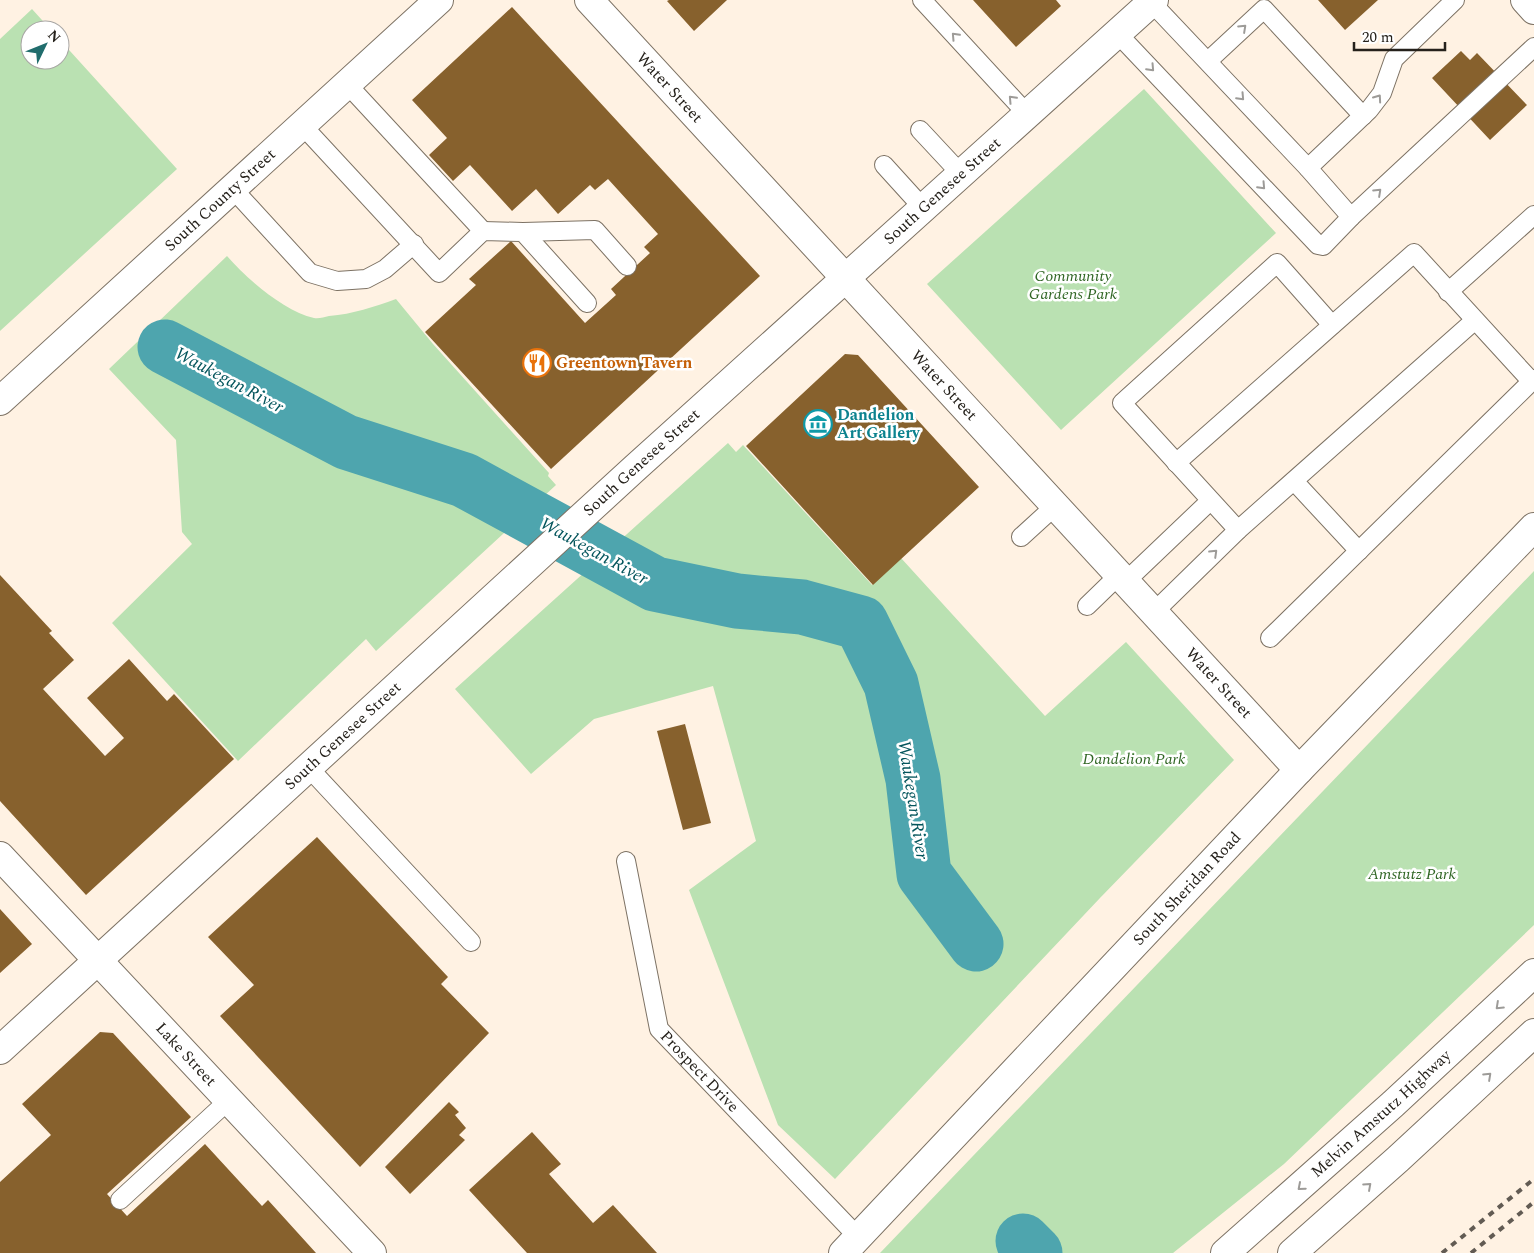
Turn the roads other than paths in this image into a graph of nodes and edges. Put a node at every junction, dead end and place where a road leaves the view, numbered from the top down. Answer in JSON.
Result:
{"nodes":[{"id":1,"x":439,"y":0,"type":"edge"},
{"id":2,"x":589,"y":0,"type":"edge"},
{"id":3,"x":922,"y":0,"type":"edge"},
{"id":4,"x":1455,"y":0,"type":"edge"},
{"id":5,"x":1525,"y":0,"type":"edge"},
{"id":6,"x":1152,"y":1,"type":"edge"},
{"id":7,"x":1534,"y":10,"type":"edge"},
{"id":8,"x":1117,"y":33,"type":"junction"},
{"id":9,"x":1534,"y":47,"type":"edge"},
{"id":10,"x":1208,"y":62,"type":"junction"},
{"id":11,"x":347,"y":84,"type":"junction"},
{"id":12,"x":1027,"y":114,"type":"junction"},
{"id":13,"x":1363,"y":116,"type":"junction"},
{"id":14,"x":302,"y":125,"type":"junction"},
{"id":15,"x":920,"y":130,"type":"dead end"},
{"id":16,"x":884,"y":165,"type":"dead end"},
{"id":17,"x":1308,"y":168,"type":"junction"},
{"id":18,"x":961,"y":174,"type":"junction"},
{"id":19,"x":233,"y":188,"type":"junction"},
{"id":20,"x":923,"y":208,"type":"junction"},
{"id":21,"x":1534,"y":214,"type":"edge"},
{"id":22,"x":1351,"y":217,"type":"junction"},
{"id":23,"x":483,"y":231,"type":"junction"},
{"id":24,"x":523,"y":232,"type":"junction"},
{"id":25,"x":414,"y":244,"type":"junction"},
{"id":26,"x":627,"y":266,"type":"dead end"},
{"id":27,"x":845,"y":278,"type":"junction"},
{"id":28,"x":1448,"y":292,"type":"junction"},
{"id":29,"x":587,"y":303,"type":"dead end"},
{"id":30,"x":1474,"y":321,"type":"junction"},
{"id":31,"x":1332,"y":325,"type":"junction"},
{"id":32,"x":1533,"y":381,"type":"edge"},
{"id":33,"x":0,"y":401,"type":"edge"},
{"id":34,"x":1176,"y":463,"type":"junction"},
{"id":35,"x":1294,"y":481,"type":"junction"},
{"id":36,"x":1210,"y":500,"type":"junction"},
{"id":37,"x":1055,"y":506,"type":"junction"},
{"id":38,"x":1534,"y":527,"type":"edge"},
{"id":39,"x":1238,"y":530,"type":"junction"},
{"id":40,"x":1021,"y":537,"type":"dead end"},
{"id":41,"x":1359,"y":551,"type":"junction"},
{"id":42,"x":1122,"y":578,"type":"junction"},
{"id":43,"x":1087,"y":606,"type":"dead end"},
{"id":44,"x":1153,"y":613,"type":"junction"},
{"id":45,"x":1270,"y":638,"type":"dead end"},
{"id":46,"x":309,"y":768,"type":"junction"},
{"id":47,"x":1299,"y":770,"type":"junction"},
{"id":48,"x":0,"y":856,"type":"edge"},
{"id":49,"x":626,"y":861,"type":"dead end"},
{"id":50,"x":471,"y":942,"type":"dead end"},
{"id":51,"x":98,"y":960,"type":"junction"},
{"id":52,"x":1534,"y":972,"type":"edge"},
{"id":53,"x":1534,"y":1033,"type":"edge"},
{"id":54,"x":0,"y":1050,"type":"edge"},
{"id":55,"x":229,"y":1100,"type":"junction"},
{"id":56,"x":120,"y":1200,"type":"dead end"},
{"id":57,"x":850,"y":1245,"type":"edge"},
{"id":58,"x":372,"y":1253,"type":"edge"},
{"id":59,"x":1225,"y":1253,"type":"edge"},
{"id":60,"x":1292,"y":1253,"type":"edge"}],
"edges":[{"from":1,"to":11,"type":"main road","name":"South County Street"},
{"from":2,"to":27,"type":"main road","name":"Water Street"},
{"from":12,"to":3,"type":"lane","one_way":true},
{"from":13,"to":4,"type":"lane","one_way":true},
{"from":5,"to":7,"type":"main road"},
{"from":6,"to":8,"type":"main road","name":"South Genesee Street"},
{"from":6,"to":10,"type":"lane"},
{"from":8,"to":12,"type":"main road","name":"South Genesee Street"},
{"from":8,"to":22,"type":"lane","one_way":true},
{"from":22,"to":9,"type":"lane","one_way":true},
{"from":10,"to":13,"type":"lane","one_way":true},
{"from":10,"to":17,"type":"lane","one_way":true},
{"from":11,"to":14,"type":"main road","name":"South County Street"},
{"from":11,"to":23,"type":"lane"},
{"from":12,"to":18,"type":"main road","name":"South Genesee Street"},
{"from":13,"to":17,"type":"lane"},
{"from":14,"to":19,"type":"main road","name":"South County Street"},
{"from":14,"to":25,"type":"lane"},
{"from":15,"to":18,"type":"lane"},
{"from":16,"to":20,"type":"lane"},
{"from":17,"to":22,"type":"lane"},
{"from":18,"to":20,"type":"main road","name":"South Genesee Street"},
{"from":19,"to":25,"type":"lane"},
{"from":19,"to":33,"type":"main road","name":"South County Street"},
{"from":20,"to":27,"type":"main road","name":"South Genesee Street"},
{"from":21,"to":28,"type":"lane"},
{"from":23,"to":24,"type":"lane"},
{"from":23,"to":25,"type":"lane"},
{"from":24,"to":26,"type":"lane"},
{"from":24,"to":29,"type":"lane"},
{"from":27,"to":37,"type":"main road","name":"Water Street"},
{"from":27,"to":46,"type":"main road","name":"South Genesee Street"},
{"from":28,"to":30,"type":"lane"},
{"from":28,"to":31,"type":"lane"},
{"from":30,"to":32,"type":"lane"},
{"from":30,"to":35,"type":"lane"},
{"from":31,"to":34,"type":"lane"},
{"from":31,"to":34,"type":"lane"},
{"from":32,"to":41,"type":"lane"},
{"from":34,"to":36,"type":"lane"},
{"from":35,"to":39,"type":"lane"},
{"from":35,"to":41,"type":"lane"},
{"from":36,"to":39,"type":"lane"},
{"from":36,"to":42,"type":"lane"},
{"from":37,"to":40,"type":"lane"},
{"from":37,"to":42,"type":"main road","name":"Water Street"},
{"from":38,"to":47,"type":"main road","name":"South Sheridan Road"},
{"from":44,"to":39,"type":"lane","one_way":true},
{"from":41,"to":45,"type":"lane"},
{"from":42,"to":43,"type":"lane"},
{"from":42,"to":44,"type":"main road","name":"Water Street"},
{"from":44,"to":47,"type":"main road","name":"Water Street"},
{"from":46,"to":50,"type":"lane"},
{"from":46,"to":51,"type":"main road","name":"South Genesee Street"},
{"from":47,"to":57,"type":"main road","name":"South Sheridan Road"},
{"from":48,"to":51,"type":"main road","name":"Lake Street"},
{"from":49,"to":57,"type":"lane","name":"Prospect Drive"},
{"from":51,"to":54,"type":"main road","name":"South Genesee Street"},
{"from":51,"to":55,"type":"main road","name":"Lake Street"},
{"from":52,"to":59,"type":"main road","name":"Melvin Amstutz Highway","one_way":true},
{"from":60,"to":53,"type":"main road","one_way":true},
{"from":55,"to":56,"type":"lane"},
{"from":55,"to":58,"type":"main road","name":"Lake Street"}]}
